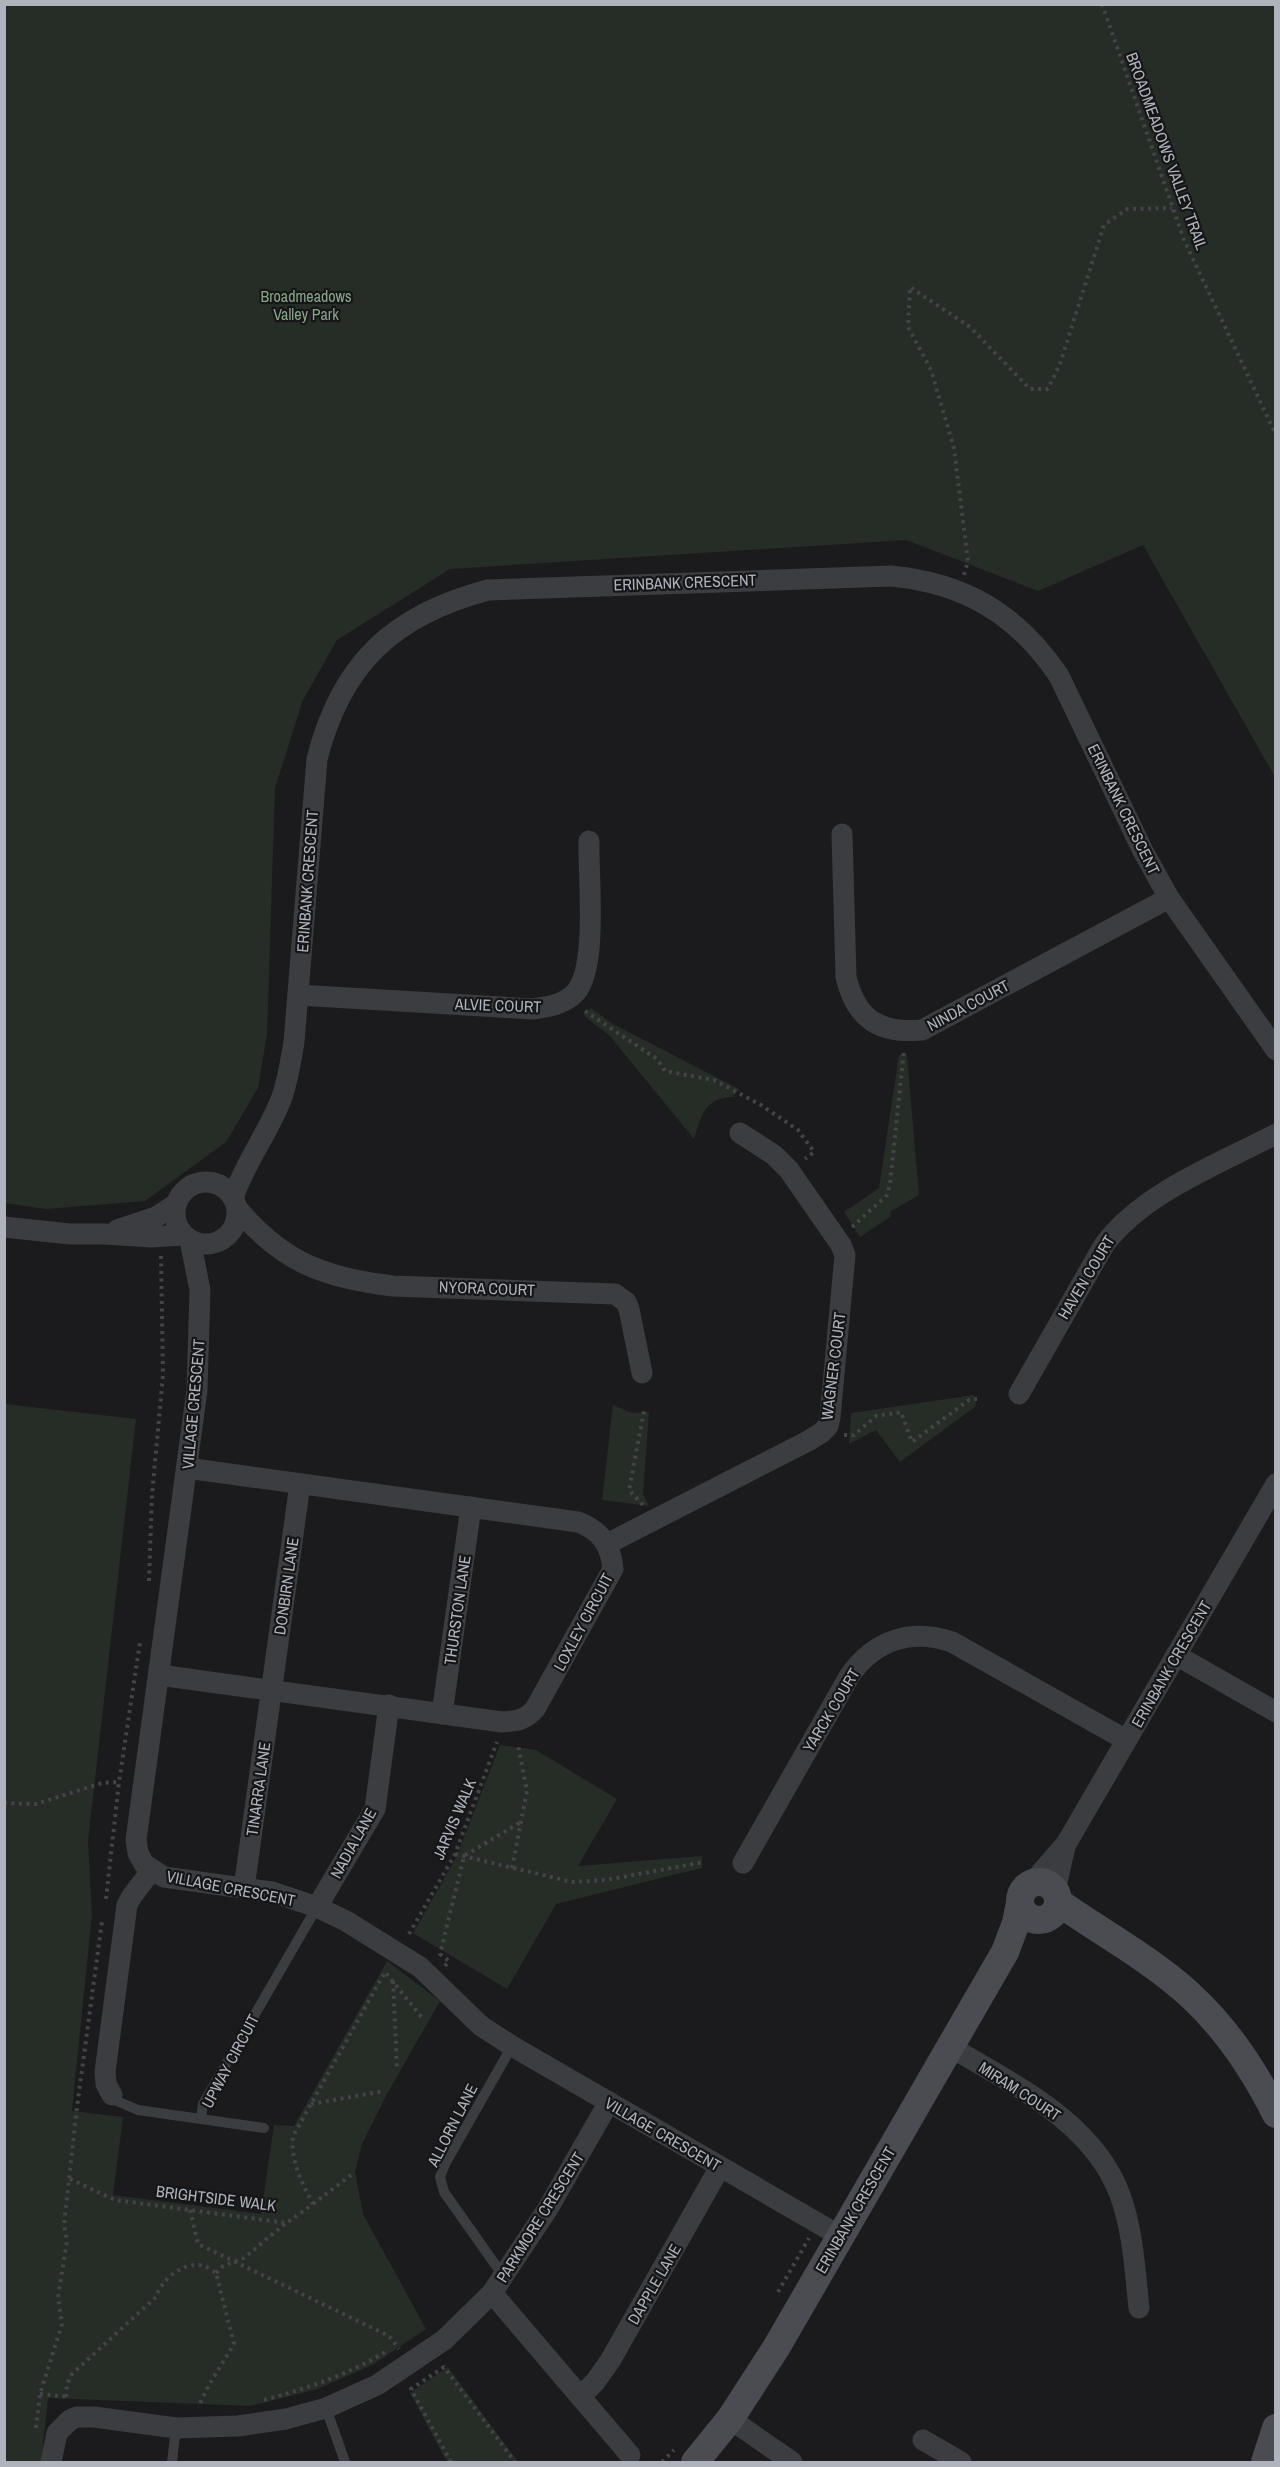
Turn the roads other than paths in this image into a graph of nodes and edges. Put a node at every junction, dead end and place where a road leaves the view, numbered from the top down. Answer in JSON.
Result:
{"nodes":[{"id":1,"x":842,"y":834,"type":"dead end"},
{"id":2,"x":589,"y":841,"type":"dead end"},
{"id":3,"x":1169,"y":898,"type":"junction"},
{"id":4,"x":298,"y":995,"type":"junction"},
{"id":5,"x":1275,"y":1050,"type":"edge"},
{"id":6,"x":740,"y":1133,"type":"dead end"},
{"id":7,"x":1275,"y":1134,"type":"edge"},
{"id":8,"x":259,"y":1141,"type":"junction"},
{"id":9,"x":208,"y":1182,"type":"junction"},
{"id":10,"x":235,"y":1203,"type":"junction"},
{"id":11,"x":176,"y":1204,"type":"junction"},
{"id":12,"x":4,"y":1227,"type":"edge"},
{"id":13,"x":105,"y":1234,"type":"junction"},
{"id":14,"x":187,"y":1238,"type":"junction"},
{"id":15,"x":223,"y":1239,"type":"junction"},
{"id":16,"x":279,"y":1248,"type":"junction"},
{"id":17,"x":200,"y":1290,"type":"junction"},
{"id":18,"x":642,"y":1373,"type":"dead end"},
{"id":19,"x":1018,"y":1394,"type":"dead end"},
{"id":20,"x":187,"y":1468,"type":"junction"},
{"id":21,"x":300,"y":1484,"type":"junction"},
{"id":22,"x":1275,"y":1484,"type":"edge"},
{"id":23,"x":471,"y":1507,"type":"junction"},
{"id":24,"x":607,"y":1544,"type":"junction"},
{"id":25,"x":1176,"y":1655,"type":"junction"},
{"id":26,"x":159,"y":1675,"type":"junction"},
{"id":27,"x":271,"y":1689,"type":"junction"},
{"id":28,"x":389,"y":1706,"type":"junction"},
{"id":29,"x":1275,"y":1712,"type":"edge"},
{"id":30,"x":442,"y":1714,"type":"junction"},
{"id":31,"x":1126,"y":1740,"type":"junction"},
{"id":32,"x":743,"y":1863,"type":"dead end"},
{"id":33,"x":151,"y":1871,"type":"junction"},
{"id":34,"x":244,"y":1888,"type":"junction"},
{"id":35,"x":1041,"y":1903,"type":"junction"},
{"id":36,"x":317,"y":1907,"type":"junction"},
{"id":37,"x":512,"y":2046,"type":"junction"},
{"id":38,"x":950,"y":2046,"type":"junction"},
{"id":39,"x":112,"y":2095,"type":"joint"},
{"id":40,"x":609,"y":2102,"type":"junction"},
{"id":41,"x":1275,"y":2114,"type":"edge"},
{"id":42,"x":201,"y":2118,"type":"junction"},
{"id":43,"x":264,"y":2128,"type":"dead end"},
{"id":44,"x":720,"y":2167,"type":"junction"},
{"id":45,"x":829,"y":2230,"type":"junction"},
{"id":46,"x":498,"y":2285,"type":"junction"},
{"id":47,"x":1139,"y":2308,"type":"dead end"},
{"id":48,"x":581,"y":2396,"type":"junction"},
{"id":49,"x":326,"y":2408,"type":"junction"},
{"id":50,"x":730,"y":2419,"type":"junction"},
{"id":51,"x":176,"y":2428,"type":"junction"},
{"id":52,"x":1275,"y":2428,"type":"edge"},
{"id":53,"x":923,"y":2440,"type":"dead end"},
{"id":54,"x":688,"y":2452,"type":"edge"},
{"id":55,"x":630,"y":2455,"type":"dead end"},
{"id":56,"x":51,"y":2463,"type":"edge"},
{"id":57,"x":172,"y":2463,"type":"edge"},
{"id":58,"x":345,"y":2463,"type":"edge"},
{"id":59,"x":792,"y":2463,"type":"edge"},
{"id":60,"x":961,"y":2463,"type":"edge"},
{"id":61,"x":1265,"y":2463,"type":"edge"}],
"edges":[{"from":1,"to":3,"type":"street","name":"NINDA COURT"},
{"from":2,"to":4,"type":"street","name":"ALVIE COURT"},
{"from":3,"to":4,"type":"street","name":"ERINBANK CRESCENT"},
{"from":3,"to":5,"type":"street","name":"ERINBANK CRESCENT"},
{"from":4,"to":8,"type":"street","name":"ERINBANK CRESCENT"},
{"from":6,"to":24,"type":"street","name":"WAGNER COURT"},
{"from":7,"to":19,"type":"street","name":"HAVEN COURT"},
{"from":8,"to":9,"type":"street","name":"ERINBANK CRESCENT"},
{"from":8,"to":10,"type":"street","name":"ERINBANK CRESCENT"},
{"from":9,"to":10,"type":"street"},
{"from":9,"to":11,"type":"street"},
{"from":10,"to":15,"type":"street"},
{"from":10,"to":16,"type":"street","name":"NYORA COURT"},
{"from":11,"to":13,"type":"street"},
{"from":11,"to":14,"type":"street"},
{"from":12,"to":13,"type":"street"},
{"from":13,"to":14,"type":"street"},
{"from":14,"to":15,"type":"street"},
{"from":14,"to":17,"type":"street","name":"VILLAGE CRESCENT"},
{"from":15,"to":16,"type":"street","name":"NYORA COURT"},
{"from":15,"to":17,"type":"street","name":"VILLAGE CRESCENT"},
{"from":16,"to":18,"type":"street","name":"NYORA COURT"},
{"from":17,"to":20,"type":"street","name":"VILLAGE CRESCENT"},
{"from":20,"to":21,"type":"street"},
{"from":20,"to":26,"type":"street","name":"VILLAGE CRESCENT"},
{"from":21,"to":23,"type":"street"},
{"from":21,"to":27,"type":"street","name":"DONBIRN LANE"},
{"from":22,"to":25,"type":"street","name":"ERINBANK CRESCENT"},
{"from":23,"to":24,"type":"street"},
{"from":23,"to":30,"type":"street","name":"THURSTON LANE"},
{"from":24,"to":30,"type":"street","name":"LOXLEY CIRCUIT"},
{"from":25,"to":29,"type":"street"},
{"from":25,"to":31,"type":"street","name":"ERINBANK CRESCENT"},
{"from":26,"to":27,"type":"street","name":"LOXLEY CIRCUIT"},
{"from":26,"to":33,"type":"street","name":"VILLAGE CRESCENT"},
{"from":27,"to":28,"type":"street","name":"LOXLEY CIRCUIT"},
{"from":27,"to":34,"type":"street","name":"TINARRA LANE"},
{"from":28,"to":30,"type":"street","name":"LOXLEY CIRCUIT"},
{"from":28,"to":36,"type":"street","name":"NADIA LANE"},
{"from":31,"to":32,"type":"street","name":"YARCK COURT"},
{"from":31,"to":35,"type":"street","name":"ERINBANK CRESCENT"},
{"from":33,"to":34,"type":"street","name":"VILLAGE CRESCENT"},
{"from":33,"to":39,"type":"street","name":"UPWAY CIRCUIT"},
{"from":34,"to":36,"type":"street","name":"VILLAGE CRESCENT"},
{"from":35,"to":38,"type":"street","name":"ERINBANK CRESCENT"},
{"from":35,"to":41,"type":"street"},
{"from":36,"to":37,"type":"street","name":"VILLAGE CRESCENT"},
{"from":36,"to":42,"type":"lane","name":"UPWAY CIRCUIT"},
{"from":37,"to":40,"type":"street","name":"VILLAGE CRESCENT"},
{"from":37,"to":46,"type":"lane","name":"ALLORN LANE"},
{"from":38,"to":45,"type":"street","name":"ERINBANK CRESCENT"},
{"from":38,"to":47,"type":"street","name":"MIRAM COURT"},
{"from":39,"to":42,"type":"lane","name":"UPWAY CIRCUIT"},
{"from":40,"to":44,"type":"street","name":"VILLAGE CRESCENT"},
{"from":40,"to":46,"type":"street","name":"PARKMORE CRESCENT"},
{"from":42,"to":43,"type":"lane"},
{"from":44,"to":45,"type":"street","name":"VILLAGE CRESCENT"},
{"from":44,"to":48,"type":"street","name":"DAPPLE LANE"},
{"from":45,"to":50,"type":"street","name":"ERINBANK CRESCENT"},
{"from":46,"to":48,"type":"street"},
{"from":46,"to":49,"type":"street","name":"PARKMORE CRESCENT"},
{"from":48,"to":55,"type":"street"},
{"from":49,"to":51,"type":"street","name":"PARKMORE CRESCENT"},
{"from":49,"to":58,"type":"lane"},
{"from":50,"to":54,"type":"street","name":"ERINBANK CRESCENT"},
{"from":50,"to":59,"type":"street"},
{"from":51,"to":56,"type":"street","name":"PARKMORE CRESCENT"},
{"from":51,"to":57,"type":"lane"},
{"from":52,"to":61,"type":"street"},
{"from":53,"to":60,"type":"street"}]}
